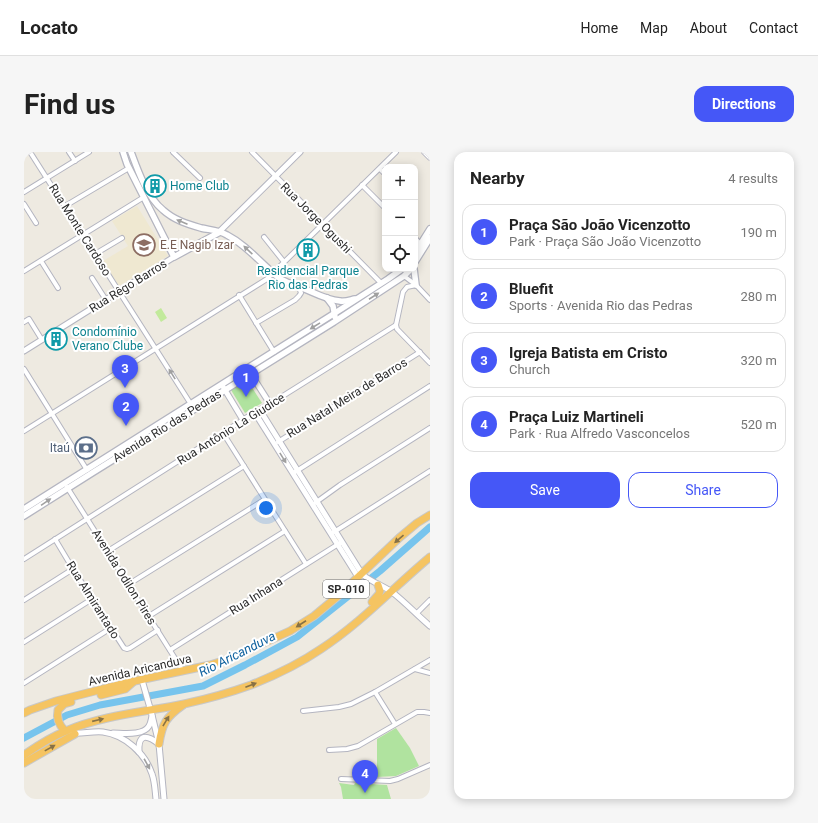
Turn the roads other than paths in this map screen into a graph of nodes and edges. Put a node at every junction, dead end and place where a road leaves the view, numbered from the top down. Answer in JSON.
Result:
{"nodes":[{"id":1,"x":30,"y":152,"type":"edge"},
{"id":2,"x":69,"y":152,"type":"edge"},
{"id":3,"x":89,"y":152,"type":"edge"},
{"id":4,"x":123,"y":152,"type":"edge"},
{"id":5,"x":131,"y":152,"type":"edge"},
{"id":6,"x":173,"y":152,"type":"edge"},
{"id":7,"x":252,"y":152,"type":"edge"},
{"id":8,"x":300,"y":152,"type":"edge"},
{"id":9,"x":396,"y":152,"type":"edge"},
{"id":10,"x":424,"y":152,"type":"edge"},
{"id":11,"x":184,"y":155,"type":"dead end"},
{"id":12,"x":430,"y":158,"type":"edge"},
{"id":13,"x":180,"y":159,"type":"junction"},
{"id":14,"x":75,"y":161,"type":"junction"},
{"id":15,"x":129,"y":168,"type":"junction"},
{"id":16,"x":380,"y":169,"type":"joint"},
{"id":17,"x":275,"y":177,"type":"junction"},
{"id":18,"x":47,"y":178,"type":"junction"},
{"id":19,"x":200,"y":178,"type":"dead end"},
{"id":20,"x":362,"y":186,"type":"junction"},
{"id":21,"x":24,"y":192,"type":"edge"},
{"id":22,"x":144,"y":197,"type":"junction"},
{"id":23,"x":24,"y":204,"type":"edge"},
{"id":24,"x":382,"y":205,"type":"edge"},
{"id":25,"x":65,"y":206,"type":"junction"},
{"id":26,"x":36,"y":223,"type":"dead end"},
{"id":27,"x":323,"y":224,"type":"junction"},
{"id":28,"x":430,"y":228,"type":"edge"},
{"id":29,"x":220,"y":232,"type":"junction"},
{"id":30,"x":83,"y":235,"type":"junction"},
{"id":31,"x":264,"y":237,"type":"dead end"},
{"id":32,"x":122,"y":238,"type":"dead end"},
{"id":33,"x":430,"y":238,"type":"edge"},
{"id":34,"x":418,"y":241,"type":"edge"},
{"id":35,"x":422,"y":246,"type":"junction"},
{"id":36,"x":418,"y":251,"type":"edge"},
{"id":37,"x":95,"y":254,"type":"junction"},
{"id":38,"x":418,"y":255,"type":"edge"},
{"id":39,"x":174,"y":257,"type":"junction"},
{"id":40,"x":41,"y":261,"type":"junction"},
{"id":41,"x":284,"y":262,"type":"junction"},
{"id":42,"x":24,"y":271,"type":"edge"},
{"id":43,"x":398,"y":272,"type":"edge"},
{"id":44,"x":408,"y":272,"type":"edge"},
{"id":45,"x":414,"y":272,"type":"edge"},
{"id":46,"x":273,"y":273,"type":"junction"},
{"id":47,"x":396,"y":274,"type":"junction"},
{"id":48,"x":404,"y":276,"type":"junction"},
{"id":49,"x":92,"y":278,"type":"dead end"},
{"id":50,"x":381,"y":283,"type":"junction"},
{"id":51,"x":416,"y":285,"type":"junction"},
{"id":52,"x":299,"y":287,"type":"junction"},
{"id":53,"x":58,"y":288,"type":"dead end"},
{"id":54,"x":119,"y":292,"type":"junction"},
{"id":55,"x":239,"y":295,"type":"junction"},
{"id":56,"x":326,"y":298,"type":"junction"},
{"id":57,"x":359,"y":298,"type":"junction"},
{"id":58,"x":106,"y":300,"type":"junction"},
{"id":59,"x":430,"y":300,"type":"edge"},
{"id":60,"x":335,"y":313,"type":"junction"},
{"id":61,"x":24,"y":322,"type":"edge"},
{"id":62,"x":334,"y":322,"type":"junction"},
{"id":63,"x":256,"y":323,"type":"junction"},
{"id":64,"x":396,"y":325,"type":"junction"},
{"id":65,"x":42,"y":340,"type":"junction"},
{"id":66,"x":155,"y":348,"type":"junction"},
{"id":67,"x":24,"y":351,"type":"edge"},
{"id":68,"x":274,"y":352,"type":"junction"},
{"id":69,"x":420,"y":352,"type":"junction"},
{"id":70,"x":430,"y":362,"type":"edge"},
{"id":71,"x":24,"y":369,"type":"edge"},
{"id":72,"x":249,"y":371,"type":"junction"},
{"id":73,"x":430,"y":386,"type":"edge"},
{"id":74,"x":223,"y":387,"type":"junction"},
{"id":75,"x":270,"y":404,"type":"junction"},
{"id":76,"x":192,"y":407,"type":"junction"},
{"id":77,"x":258,"y":412,"type":"junction"},
{"id":78,"x":52,"y":414,"type":"junction"},
{"id":79,"x":243,"y":420,"type":"junction"},
{"id":80,"x":430,"y":428,"type":"edge"},
{"id":81,"x":24,"y":431,"type":"edge"},
{"id":82,"x":223,"y":433,"type":"junction"},
{"id":83,"x":276,"y":443,"type":"junction"},
{"id":84,"x":244,"y":466,"type":"junction"},
{"id":85,"x":430,"y":471,"type":"edge"},
{"id":86,"x":88,"y":472,"type":"junction"},
{"id":87,"x":295,"y":472,"type":"junction"},
{"id":88,"x":66,"y":485,"type":"junction"},
{"id":89,"x":264,"y":500,"type":"junction"},
{"id":90,"x":315,"y":503,"type":"junction"},
{"id":91,"x":24,"y":509,"type":"edge"},
{"id":92,"x":430,"y":515,"type":"edge"},
{"id":93,"x":24,"y":516,"type":"edge"},
{"id":94,"x":88,"y":518,"type":"junction"},
{"id":95,"x":285,"y":531,"type":"junction"},
{"id":96,"x":333,"y":533,"type":"junction"},
{"id":97,"x":55,"y":539,"type":"junction"},
{"id":98,"x":339,"y":543,"type":"junction"},
{"id":99,"x":108,"y":551,"type":"junction"},
{"id":100,"x":430,"y":557,"type":"edge"},
{"id":101,"x":24,"y":559,"type":"edge"},
{"id":102,"x":306,"y":564,"type":"junction"},
{"id":103,"x":73,"y":569,"type":"junction"},
{"id":104,"x":363,"y":577,"type":"junction"},
{"id":105,"x":129,"y":584,"type":"junction"},
{"id":106,"x":384,"y":588,"type":"junction"},
{"id":107,"x":92,"y":599,"type":"junction"},
{"id":108,"x":24,"y":600,"type":"edge"},
{"id":109,"x":430,"y":600,"type":"edge"},
{"id":110,"x":417,"y":614,"type":"junction"},
{"id":111,"x":149,"y":616,"type":"junction"},
{"id":112,"x":353,"y":625,"type":"junction"},
{"id":113,"x":430,"y":626,"type":"edge"},
{"id":114,"x":111,"y":628,"type":"junction"},
{"id":115,"x":158,"y":630,"type":"junction"},
{"id":116,"x":24,"y":642,"type":"edge"},
{"id":117,"x":170,"y":650,"type":"junction"},
{"id":118,"x":430,"y":660,"type":"edge"},
{"id":119,"x":415,"y":668,"type":"junction"},
{"id":120,"x":183,"y":671,"type":"junction"},
{"id":121,"x":430,"y":673,"type":"edge"},
{"id":122,"x":142,"y":680,"type":"junction"},
{"id":123,"x":133,"y":682,"type":"junction"},
{"id":124,"x":24,"y":683,"type":"edge"},
{"id":125,"x":376,"y":692,"type":"junction"},
{"id":126,"x":184,"y":704,"type":"junction"},
{"id":127,"x":151,"y":710,"type":"junction"},
{"id":128,"x":303,"y":711,"type":"dead end"},
{"id":129,"x":24,"y":713,"type":"edge"},
{"id":130,"x":430,"y":713,"type":"edge"},
{"id":131,"x":395,"y":724,"type":"junction"},
{"id":132,"x":64,"y":730,"type":"junction"},
{"id":133,"x":108,"y":733,"type":"junction"},
{"id":134,"x":75,"y":734,"type":"junction"},
{"id":135,"x":159,"y":744,"type":"junction"},
{"id":136,"x":329,"y":750,"type":"dead end"},
{"id":137,"x":139,"y":752,"type":"junction"},
{"id":138,"x":24,"y":755,"type":"edge"},
{"id":139,"x":24,"y":763,"type":"edge"},
{"id":140,"x":430,"y":765,"type":"edge"},
{"id":141,"x":341,"y":779,"type":"dead end"},
{"id":142,"x":156,"y":799,"type":"edge"},
{"id":143,"x":164,"y":799,"type":"edge"}],
"edges":[{"from":1,"to":18,"type":"street","name":"Rua Monte Cardoso"},
{"from":2,"to":14,"type":"street"},
{"from":3,"to":14,"type":"street"},
{"from":4,"to":15,"type":"main road"},
{"from":29,"to":5,"type":"main road","one_way":true},
{"from":6,"to":13,"type":"street"},
{"from":7,"to":17,"type":"street","name":"Rua Jorge Ogushi"},
{"from":8,"to":17,"type":"street","name":"Rua Rêgo Barros"},
{"from":9,"to":16,"type":"street"},
{"from":10,"to":12,"type":"street"},
{"from":11,"to":13,"type":"street"},
{"from":13,"to":19,"type":"street"},
{"from":14,"to":18,"type":"street"},
{"from":15,"to":22,"type":"main road"},
{"from":15,"to":25,"type":"street"},
{"from":16,"to":20,"type":"street"},
{"from":17,"to":27,"type":"street","name":"Rua Jorge Ogushi"},
{"from":17,"to":29,"type":"street","name":"Rua Rêgo Barros"},
{"from":18,"to":21,"type":"street"},
{"from":18,"to":25,"type":"street","name":"Rua Monte Cardoso"},
{"from":20,"to":24,"type":"street"},
{"from":20,"to":27,"type":"street"},
{"from":22,"to":30,"type":"street"},
{"from":22,"to":39,"type":"main road"},
{"from":23,"to":26,"type":"street"},
{"from":25,"to":30,"type":"street","name":"Rua Monte Cardoso"},
{"from":27,"to":41,"type":"street"},
{"from":27,"to":50,"type":"street","name":"Rua Jorge Ogushi"},
{"from":28,"to":35,"type":"main road"},
{"from":29,"to":39,"type":"main road","name":"Rua Rêgo Barros"},
{"from":46,"to":29,"type":"main road","one_way":true},
{"from":30,"to":37,"type":"street","name":"Rua Monte Cardoso"},
{"from":30,"to":40,"type":"street"},
{"from":31,"to":41,"type":"street"},
{"from":32,"to":37,"type":"street"},
{"from":33,"to":35,"type":"main road"},
{"from":34,"to":35,"type":"street"},
{"from":35,"to":36,"type":"main road"},
{"from":35,"to":38,"type":"main road"},
{"from":37,"to":54,"type":"street","name":"Rua Monte Cardoso"},
{"from":39,"to":54,"type":"street","name":"Rua Rêgo Barros"},
{"from":40,"to":42,"type":"street"},
{"from":40,"to":53,"type":"street"},
{"from":41,"to":46,"type":"street"},
{"from":43,"to":47,"type":"main road","name":"Avenida Rio das Pedras"},
{"from":44,"to":48,"type":"main road","name":"Avenida Rio das Pedras"},
{"from":45,"to":51,"type":"main road"},
{"from":46,"to":52,"type":"main road"},
{"from":46,"to":55,"type":"street"},
{"from":47,"to":48,"type":"main road"},
{"from":47,"to":50,"type":"main road","name":"Avenida Rio das Pedras"},
{"from":48,"to":51,"type":"street"},
{"from":62,"to":48,"type":"main road","name":"Avenida Rio das Pedras","one_way":true},
{"from":49,"to":58,"type":"street"},
{"from":50,"to":57,"type":"main road","name":"Avenida Rio das Pedras"},
{"from":51,"to":59,"type":"street"},
{"from":51,"to":64,"type":"street"},
{"from":52,"to":56,"type":"main road"},
{"from":52,"to":63,"type":"street"},
{"from":54,"to":58,"type":"street","name":"Rua Rêgo Barros"},
{"from":54,"to":66,"type":"street","name":"Rua Monte Cardoso"},
{"from":55,"to":63,"type":"street"},
{"from":55,"to":66,"type":"street"},
{"from":56,"to":57,"type":"main road"},
{"from":56,"to":60,"type":"main road"},
{"from":57,"to":60,"type":"main road","name":"Avenida Rio das Pedras"},
{"from":58,"to":65,"type":"street","name":"Rua Rêgo Barros"},
{"from":60,"to":62,"type":"main road"},
{"from":60,"to":68,"type":"main road","name":"Avenida Rio das Pedras","one_way":true},
{"from":61,"to":65,"type":"street"},
{"from":62,"to":72,"type":"main road","name":"Avenida Rio das Pedras"},
{"from":63,"to":68,"type":"street"},
{"from":64,"to":69,"type":"street"},
{"from":64,"to":75,"type":"street","name":"Rua Antônio La Giudice"},
{"from":65,"to":67,"type":"street","name":"Rua Rêgo Barros"},
{"from":76,"to":66,"type":"street","name":"Rua Monte Cardoso","one_way":true},
{"from":66,"to":78,"type":"street"},
{"from":68,"to":72,"type":"main road","name":"Avenida Rio das Pedras"},
{"from":69,"to":70,"type":"street"},
{"from":69,"to":83,"type":"street","name":"Rua Natal Meira de Barros"},
{"from":71,"to":78,"type":"street"},
{"from":72,"to":74,"type":"main road","name":"Avenida Rio das Pedras"},
{"from":72,"to":75,"type":"street"},
{"from":73,"to":87,"type":"street"},
{"from":74,"to":76,"type":"main road","name":"Avenida Rio das Pedras"},
{"from":74,"to":79,"type":"street"},
{"from":75,"to":77,"type":"street","name":"Rua Antônio La Giudice"},
{"from":76,"to":86,"type":"main road","name":"Avenida Rio das Pedras"},
{"from":77,"to":79,"type":"street","name":"Rua Antônio La Giudice"},
{"from":77,"to":83,"type":"street"},
{"from":78,"to":81,"type":"street"},
{"from":78,"to":86,"type":"street"},
{"from":79,"to":82,"type":"street","name":"Rua Antônio La Giudice"},
{"from":80,"to":90,"type":"street"},
{"from":82,"to":84,"type":"street"},
{"from":82,"to":94,"type":"street","name":"Rua Antônio La Giudice"},
{"from":83,"to":87,"type":"street"},
{"from":84,"to":89,"type":"street"},
{"from":84,"to":99,"type":"street"},
{"from":85,"to":96,"type":"street"},
{"from":86,"to":88,"type":"main road","name":"Avenida Rio das Pedras"},
{"from":87,"to":90,"type":"street"},
{"from":88,"to":91,"type":"main road","name":"Avenida Rio das Pedras"},
{"from":93,"to":88,"type":"main road","name":"Avenida Rio das Pedras","one_way":true},
{"from":88,"to":94,"type":"street","name":"Avenida Odilon Pires"},
{"from":89,"to":95,"type":"street"},
{"from":89,"to":105,"type":"street"},
{"from":90,"to":96,"type":"street"},
{"from":92,"to":104,"type":"highway","name":"Avenida Aricanduva","number":"SP-010","one_way":true},
{"from":94,"to":97,"type":"street","name":"Rua Antônio La Giudice"},
{"from":94,"to":99,"type":"street","name":"Avenida Odilon Pires"},
{"from":95,"to":102,"type":"street"},
{"from":95,"to":111,"type":"street"},
{"from":96,"to":98,"type":"street"},
{"from":97,"to":101,"type":"street","name":"Rua Antônio La Giudice"},
{"from":97,"to":103,"type":"street","name":"Rua Almirantado"},
{"from":98,"to":102,"type":"street","name":"Rua Inhana"},
{"from":98,"to":104,"type":"street"},
{"from":99,"to":105,"type":"street","name":"Avenida Odilon Pires"},
{"from":100,"to":106,"type":"highway","number":"SP-010"},
{"from":102,"to":117,"type":"street","name":"Rua Inhana"},
{"from":103,"to":107,"type":"street","name":"Rua Almirantado"},
{"from":103,"to":108,"type":"street"},
{"from":104,"to":106,"type":"street"},
{"from":104,"to":120,"type":"highway","name":"Avenida Aricanduva","number":"SP-010","one_way":true},
{"from":105,"to":111,"type":"street","name":"Avenida Odilon Pires"},
{"from":106,"to":110,"type":"street"},
{"from":106,"to":112,"type":"highway","number":"SP-010"},
{"from":106,"to":112,"type":"highway"},
{"from":107,"to":114,"type":"street","name":"Rua Almirantado"},
{"from":107,"to":116,"type":"street"},
{"from":109,"to":110,"type":"street"},
{"from":110,"to":113,"type":"street"},
{"from":111,"to":115,"type":"street","name":"Avenida Odilon Pires"},
{"from":126,"to":112,"type":"highway","number":"SP-010","one_way":true},
{"from":114,"to":115,"type":"street","name":"Rua Almirantado"},
{"from":114,"to":124,"type":"street"},
{"from":115,"to":117,"type":"street","name":"Avenida Odilon Pires"},
{"from":117,"to":120,"type":"street","name":"Avenida Odilon Pires"},
{"from":118,"to":119,"type":"street"},
{"from":119,"to":121,"type":"street"},
{"from":119,"to":125,"type":"street"},
{"from":120,"to":122,"type":"highway","name":"Avenida Aricanduva","number":"SP-010"},
{"from":122,"to":123,"type":"highway","name":"Avenida Aricanduva","number":"SP-010"},
{"from":122,"to":127,"type":"street"},
{"from":123,"to":129,"type":"highway","name":"Avenida Aricanduva","number":"SP-010"},
{"from":123,"to":132,"type":"highway"},
{"from":125,"to":128,"type":"street"},
{"from":125,"to":131,"type":"street"},
{"from":126,"to":127,"type":"highway","number":"SP-010"},
{"from":135,"to":126,"type":"highway","one_way":true},
{"from":132,"to":127,"type":"highway","number":"SP-010","one_way":true},
{"from":127,"to":133,"type":"street"},
{"from":127,"to":135,"type":"street"},
{"from":130,"to":131,"type":"street"},
{"from":131,"to":136,"type":"street"},
{"from":132,"to":134,"type":"street"},
{"from":132,"to":138,"type":"highway","number":"SP-010"},
{"from":133,"to":134,"type":"street"},
{"from":133,"to":137,"type":"street"},
{"from":139,"to":134,"type":"highway","one_way":true},
{"from":135,"to":137,"type":"street"},
{"from":135,"to":143,"type":"street"},
{"from":137,"to":142,"type":"street","one_way":true},
{"from":140,"to":141,"type":"street"}]}
